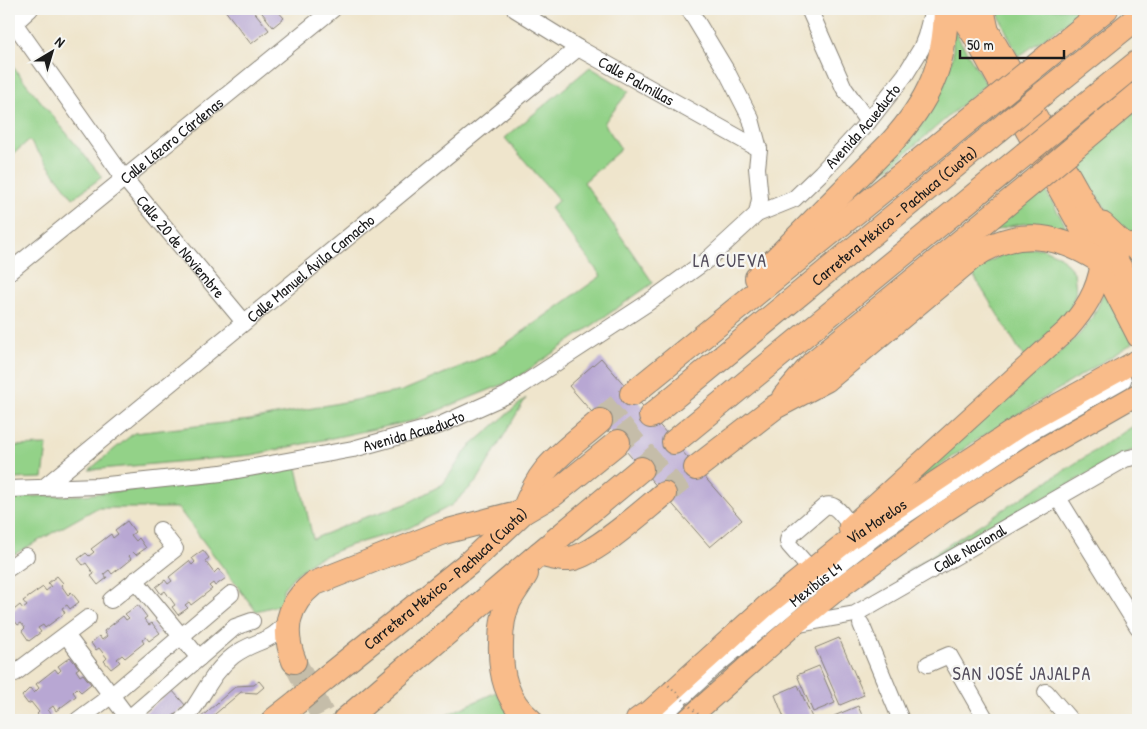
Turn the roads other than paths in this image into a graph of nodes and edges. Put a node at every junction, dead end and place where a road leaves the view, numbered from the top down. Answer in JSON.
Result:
{"nodes":[{"id":1,"x":30,"y":9,"type":"edge"},
{"id":2,"x":333,"y":9,"type":"edge"},
{"id":3,"x":515,"y":9,"type":"edge"},
{"id":4,"x":689,"y":9,"type":"edge"},
{"id":5,"x":809,"y":9,"type":"edge"},
{"id":6,"x":933,"y":9,"type":"edge"},
{"id":7,"x":946,"y":9,"type":"edge"},
{"id":8,"x":956,"y":9,"type":"edge"},
{"id":9,"x":1106,"y":9,"type":"edge"},
{"id":10,"x":982,"y":15,"type":"edge"},
{"id":11,"x":1138,"y":17,"type":"edge"},
{"id":12,"x":12,"y":25,"type":"edge"},
{"id":13,"x":578,"y":48,"type":"junction"},
{"id":14,"x":1138,"y":62,"type":"edge"},
{"id":15,"x":1138,"y":94,"type":"edge"},
{"id":16,"x":868,"y":122,"type":"junction"},
{"id":17,"x":759,"y":149,"type":"junction"},
{"id":18,"x":124,"y":178,"type":"junction"},
{"id":19,"x":1087,"y":203,"type":"junction"},
{"id":20,"x":757,"y":214,"type":"junction"},
{"id":21,"x":1138,"y":251,"type":"edge"},
{"id":22,"x":1099,"y":262,"type":"junction"},
{"id":23,"x":9,"y":272,"type":"edge"},
{"id":24,"x":1138,"y":297,"type":"edge"},
{"id":25,"x":738,"y":309,"type":"junction"},
{"id":26,"x":244,"y":322,"type":"junction"},
{"id":27,"x":1138,"y":337,"type":"edge"},
{"id":28,"x":1138,"y":360,"type":"edge"},
{"id":29,"x":1138,"y":372,"type":"edge"},
{"id":30,"x":1138,"y":385,"type":"edge"},
{"id":31,"x":632,"y":394,"type":"tunnel mouth"},
{"id":32,"x":1138,"y":394,"type":"edge"},
{"id":33,"x":775,"y":407,"type":"junction"},
{"id":34,"x":651,"y":416,"type":"tunnel mouth"},
{"id":35,"x":600,"y":421,"type":"tunnel mouth"},
{"id":36,"x":618,"y":442,"type":"tunnel mouth"},
{"id":37,"x":674,"y":442,"type":"tunnel mouth"},
{"id":38,"x":1138,"y":456,"type":"edge"},
{"id":39,"x":696,"y":468,"type":"tunnel mouth"},
{"id":40,"x":641,"y":470,"type":"tunnel mouth"},
{"id":41,"x":43,"y":488,"type":"junction"},
{"id":42,"x":9,"y":489,"type":"edge"},
{"id":43,"x":664,"y":494,"type":"tunnel mouth"},
{"id":44,"x":1058,"y":498,"type":"junction"},
{"id":45,"x":523,"y":512,"type":"junction"},
{"id":46,"x":851,"y":526,"type":"junction"},
{"id":47,"x":160,"y":530,"type":"dead end"},
{"id":48,"x":539,"y":554,"type":"junction"},
{"id":49,"x":26,"y":556,"type":"dead end"},
{"id":50,"x":817,"y":566,"type":"junction"},
{"id":51,"x":9,"y":568,"type":"edge"},
{"id":52,"x":135,"y":580,"type":"junction"},
{"id":53,"x":231,"y":594,"type":"dead end"},
{"id":54,"x":111,"y":600,"type":"dead end"},
{"id":55,"x":289,"y":617,"type":"junction"},
{"id":56,"x":88,"y":618,"type":"dead end"},
{"id":57,"x":252,"y":621,"type":"dead end"},
{"id":58,"x":861,"y":624,"type":"dead end"},
{"id":59,"x":794,"y":625,"type":"junction"},
{"id":60,"x":1138,"y":627,"type":"edge"},
{"id":61,"x":66,"y":635,"type":"junction"},
{"id":62,"x":181,"y":637,"type":"junction"},
{"id":63,"x":199,"y":658,"type":"junction"},
{"id":64,"x":294,"y":661,"type":"tunnel mouth"},
{"id":65,"x":928,"y":664,"type":"dead end"},
{"id":66,"x":15,"y":673,"type":"dead end"},
{"id":67,"x":1046,"y":692,"type":"dead end"},
{"id":68,"x":112,"y":695,"type":"junction"},
{"id":69,"x":522,"y":716,"type":"edge"},
{"id":70,"x":128,"y":719,"type":"edge"},
{"id":71,"x":346,"y":719,"type":"edge"},
{"id":72,"x":645,"y":719,"type":"edge"},
{"id":73,"x":78,"y":720,"type":"edge"},
{"id":74,"x":182,"y":720,"type":"edge"},
{"id":75,"x":274,"y":720,"type":"edge"},
{"id":76,"x":674,"y":720,"type":"edge"},
{"id":77,"x":687,"y":720,"type":"edge"},
{"id":78,"x":901,"y":720,"type":"edge"},
{"id":79,"x":986,"y":720,"type":"edge"},
{"id":80,"x":1070,"y":720,"type":"edge"}],
"edges":[{"from":1,"to":12,"type":"street"},
{"from":2,"to":18,"type":"street","name":"Calle Lázaro Cárdenas"},
{"from":3,"to":13,"type":"street","name":"Calle Palmillas"},
{"from":4,"to":17,"type":"street"},
{"from":5,"to":16,"type":"street"},
{"from":6,"to":16,"type":"street","name":"Avenida Acueducto"},
{"from":7,"to":25,"type":"highway"},
{"from":8,"to":22,"type":"main road"},
{"from":9,"to":25,"type":"highway","bridge":true},
{"from":10,"to":19,"type":"main road"},
{"from":11,"to":34,"type":"highway","name":"Carretera México - Pachuca (Cuota)","bridge":true},
{"from":12,"to":18,"type":"street","name":"Calle 20 de Noviembre"},
{"from":13,"to":17,"type":"street","name":"Calle Palmillas"},
{"from":13,"to":26,"type":"street","name":"Calle Manuel Ávila Camacho"},
{"from":14,"to":37,"type":"highway","bridge":true},
{"from":15,"to":33,"type":"highway","bridge":true},
{"from":16,"to":20,"type":"street","name":"Avenida Acueducto"},
{"from":17,"to":20,"type":"street"},
{"from":18,"to":23,"type":"street","name":"Calle Lázaro Cárdenas"},
{"from":18,"to":26,"type":"street","name":"Calle 20 de Noviembre"},
{"from":19,"to":21,"type":"main road"},
{"from":19,"to":24,"type":"main road"},
{"from":20,"to":41,"type":"street","name":"Avenida Acueducto"},
{"from":22,"to":27,"type":"main road"},
{"from":22,"to":33,"type":"highway"},
{"from":22,"to":46,"type":"main road"},
{"from":25,"to":31,"type":"highway"},
{"from":26,"to":41,"type":"street","name":"Calle Manuel Ávila Camacho"},
{"from":28,"to":50,"type":"main road","name":"Vía Morelos"},
{"from":29,"to":72,"type":"street","name":"Mexibús L4"},
{"from":30,"to":76,"type":"street","name":"Mexibús L4"},
{"from":32,"to":59,"type":"main road","name":"Vía Morelos"},
{"from":33,"to":39,"type":"highway"},
{"from":35,"to":45,"type":"highway"},
{"from":36,"to":45,"type":"highway","name":"Carretera México - Pachuca (Cuota)"},
{"from":38,"to":44,"type":"street","name":"Calle Nacional"},
{"from":40,"to":48,"type":"highway"},
{"from":41,"to":42,"type":"street","name":"Avenida Acueducto"},
{"from":43,"to":48,"type":"highway"},
{"from":44,"to":59,"type":"street","name":"Calle Nacional"},
{"from":44,"to":60,"type":"street"},
{"from":45,"to":55,"type":"highway"},
{"from":45,"to":75,"type":"highway","name":"Carretera México - Pachuca (Cuota)","bridge":true},
{"from":46,"to":50,"type":"main road"},
{"from":46,"to":50,"type":"street"},
{"from":47,"to":52,"type":"street"},
{"from":48,"to":69,"type":"highway"},
{"from":48,"to":71,"type":"highway"},
{"from":49,"to":51,"type":"street"},
{"from":50,"to":72,"type":"main road","name":"Vía Morelos"},
{"from":52,"to":54,"type":"street"},
{"from":52,"to":62,"type":"street"},
{"from":53,"to":62,"type":"street"},
{"from":55,"to":64,"type":"highway"},
{"from":55,"to":74,"type":"street"},
{"from":56,"to":61,"type":"street"},
{"from":57,"to":63,"type":"street"},
{"from":58,"to":78,"type":"street"},
{"from":59,"to":77,"type":"main road","name":"Vía Morelos"},
{"from":61,"to":66,"type":"street"},
{"from":61,"to":68,"type":"street"},
{"from":62,"to":63,"type":"street"},
{"from":62,"to":68,"type":"street"},
{"from":63,"to":70,"type":"street"},
{"from":65,"to":79,"type":"street"},
{"from":67,"to":80,"type":"street"},
{"from":68,"to":70,"type":"street"},
{"from":68,"to":73,"type":"street"}]}
